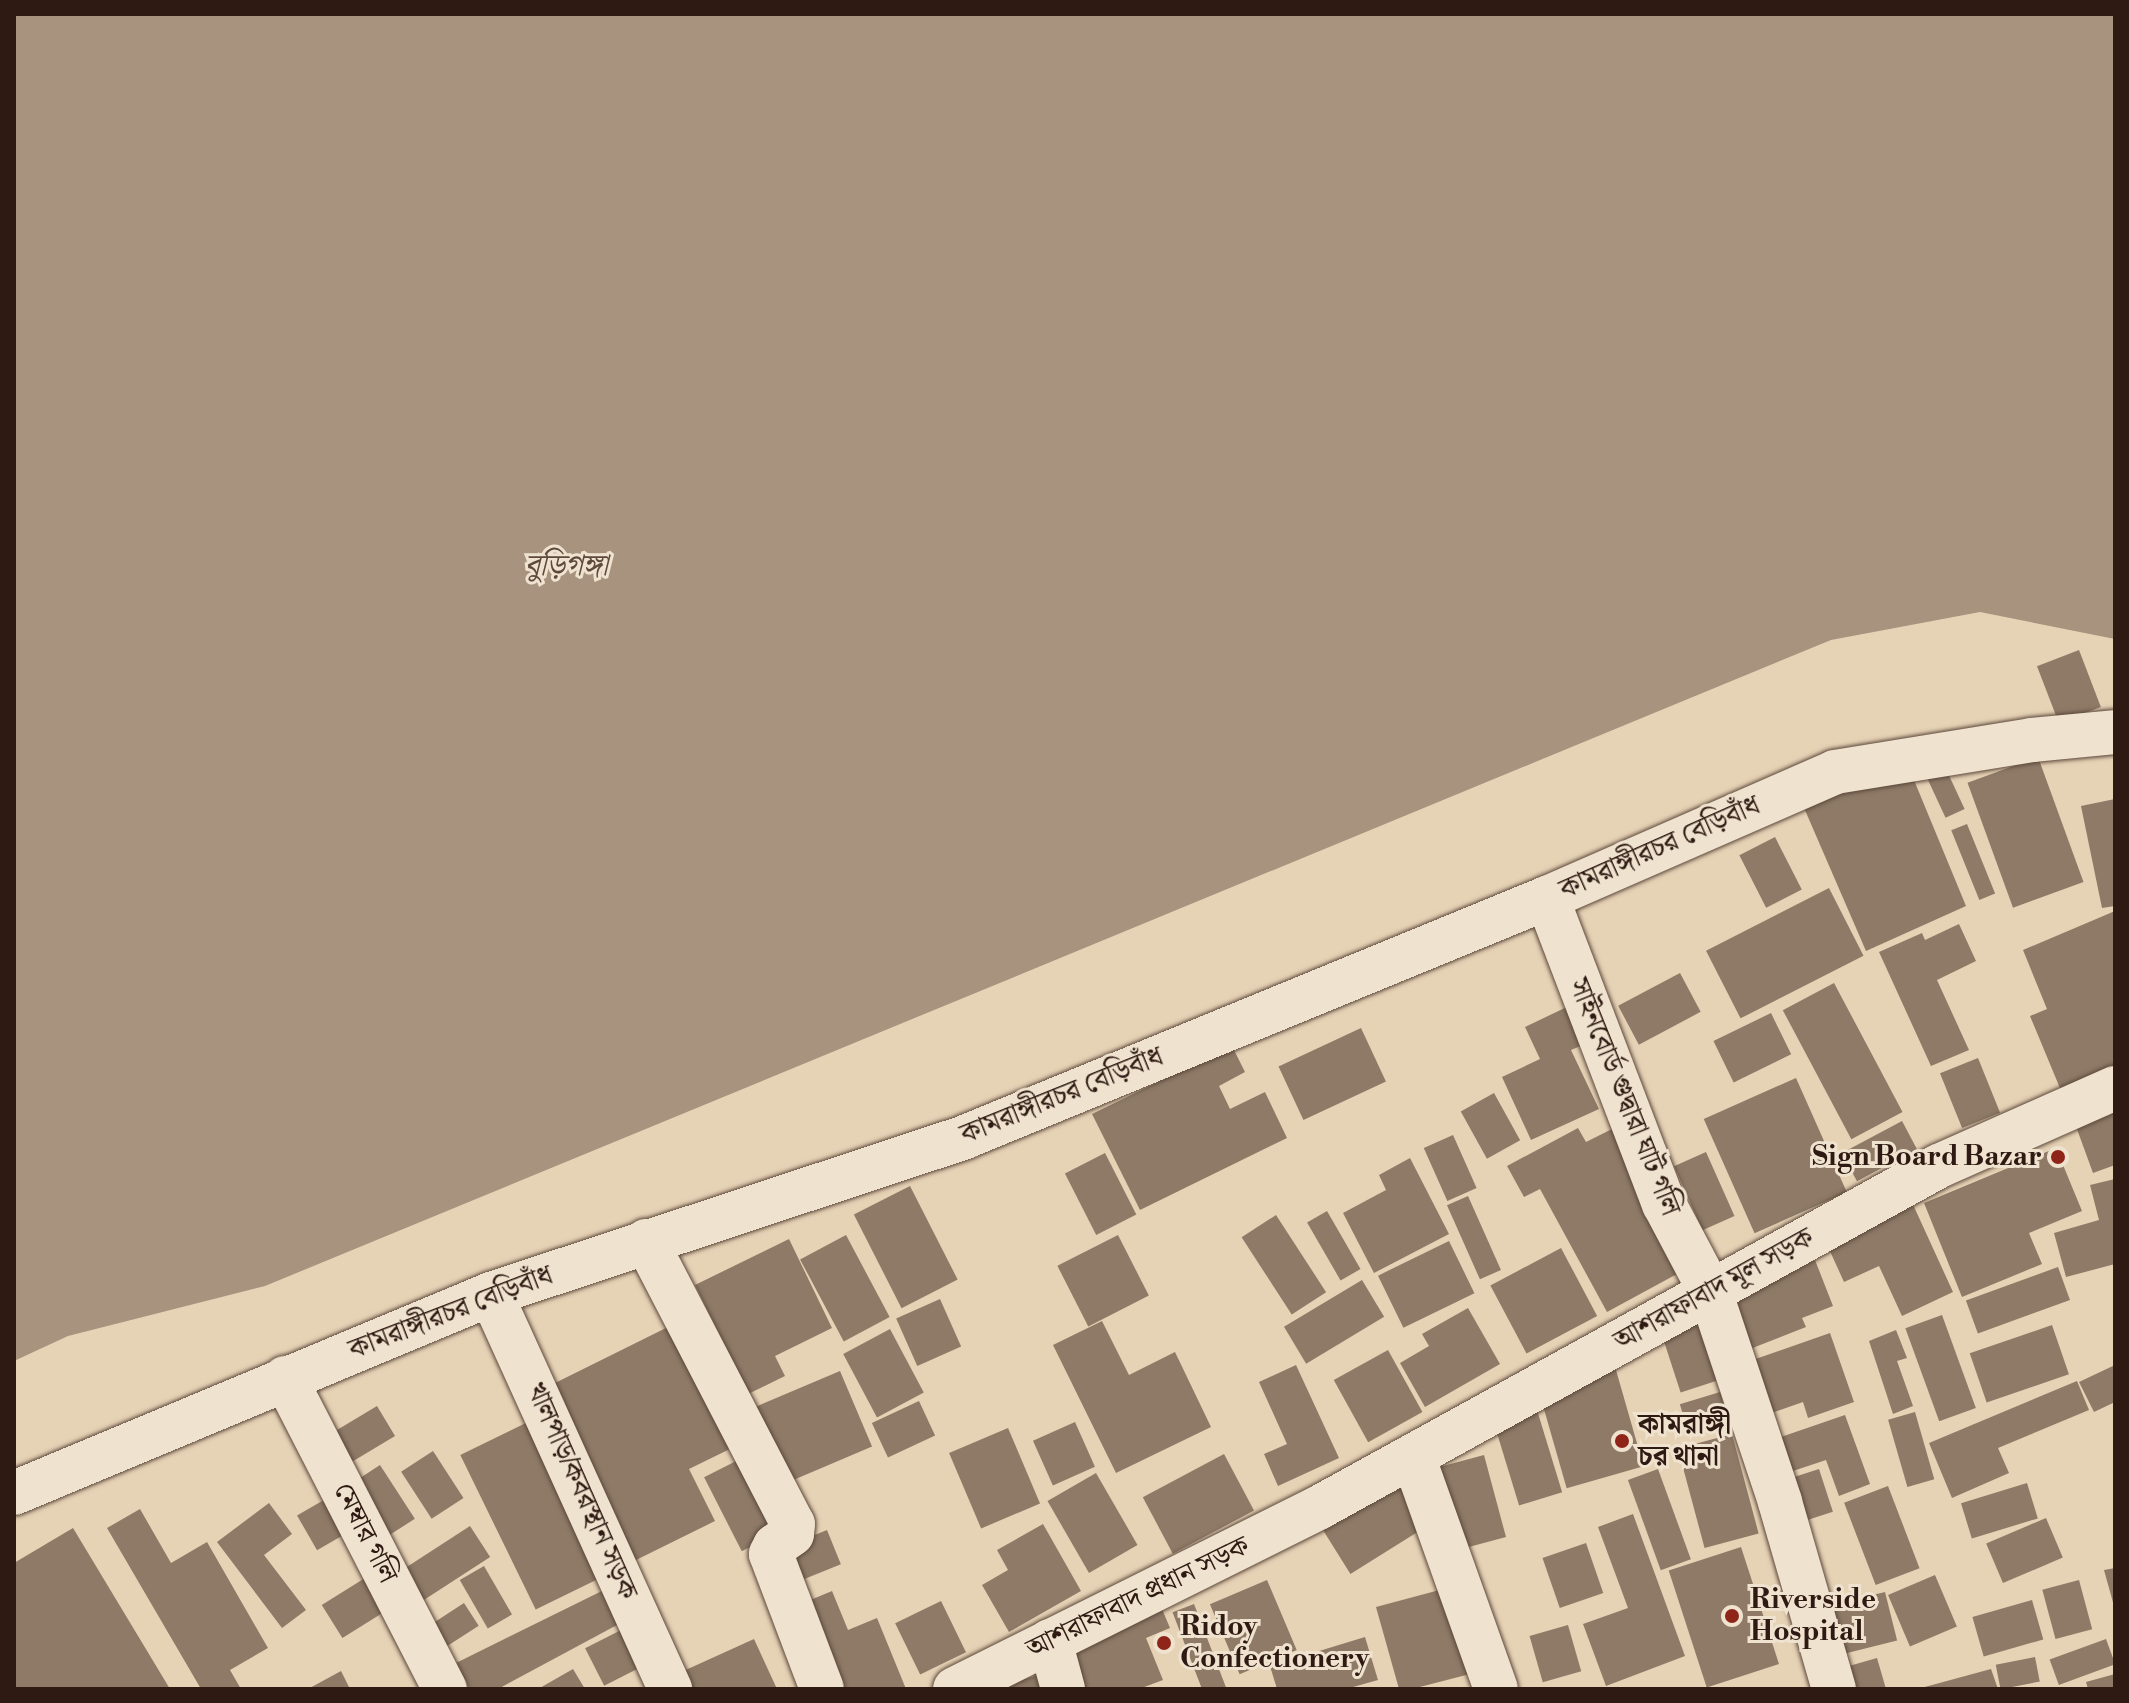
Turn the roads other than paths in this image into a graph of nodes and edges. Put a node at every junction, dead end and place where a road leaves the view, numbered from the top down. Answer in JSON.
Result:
{"nodes":[{"id":1,"x":2115,"y":732,"type":"edge"},
{"id":2,"x":1547,"y":898,"type":"junction"},
{"id":3,"x":2115,"y":1088,"type":"edge"},
{"id":4,"x":646,"y":1241,"type":"junction"},
{"id":5,"x":1710,"y":1291,"type":"junction"},
{"id":6,"x":491,"y":1294,"type":"junction"},
{"id":7,"x":285,"y":1378,"type":"junction"},
{"id":8,"x":1413,"y":1456,"type":"junction"},
{"id":9,"x":14,"y":1493,"type":"edge"},
{"id":10,"x":1320,"y":1507,"type":"joint"},
{"id":11,"x":1050,"y":1641,"type":"junction"},
{"id":12,"x":445,"y":1689,"type":"edge"},
{"id":13,"x":670,"y":1689,"type":"edge"},
{"id":14,"x":822,"y":1689,"type":"edge"},
{"id":15,"x":955,"y":1689,"type":"edge"},
{"id":16,"x":1063,"y":1689,"type":"edge"},
{"id":17,"x":1496,"y":1689,"type":"edge"},
{"id":18,"x":1834,"y":1689,"type":"edge"}],
"edges":[{"from":1,"to":2,"type":"street","name":"কামরাঙ্গীরচর বেড়িবাঁধ"},
{"from":2,"to":4,"type":"street","name":"কামরাঙ্গীরচর বেড়িবাঁধ"},
{"from":2,"to":5,"type":"street","name":"সাইনবোর্ড গুদ্বারা ঘাট গলি"},
{"from":3,"to":5,"type":"street","name":"আশরাফাবাদ মূল সড়ক"},
{"from":4,"to":6,"type":"street","name":"কামরাঙ্গীরচর বেড়িবাঁধ"},
{"from":4,"to":14,"type":"street"},
{"from":5,"to":8,"type":"street","name":"আশরাফাবাদ মূল সড়ক"},
{"from":5,"to":18,"type":"street","name":"সাইনবোর্ড গুদ্বারা ঘাট গলি"},
{"from":6,"to":7,"type":"street","name":"কামরাঙ্গীরচর বেড়িবাঁধ"},
{"from":6,"to":13,"type":"street","name":"খালপাড়/কবরস্থান সড়ক"},
{"from":7,"to":9,"type":"street","name":"কামরাঙ্গীরচর বেড়িবাঁধ"},
{"from":7,"to":12,"type":"street","name":"মেম্বার গলি"},
{"from":8,"to":10,"type":"street","name":"আশরাফাবাদ মূল সড়ক"},
{"from":8,"to":17,"type":"street"},
{"from":10,"to":11,"type":"street","name":"আশরাফাবাদ প্রধান সড়ক"},
{"from":11,"to":15,"type":"street","name":"আশরাফাবাদ প্রধান সড়ক"},
{"from":11,"to":16,"type":"street"}]}
